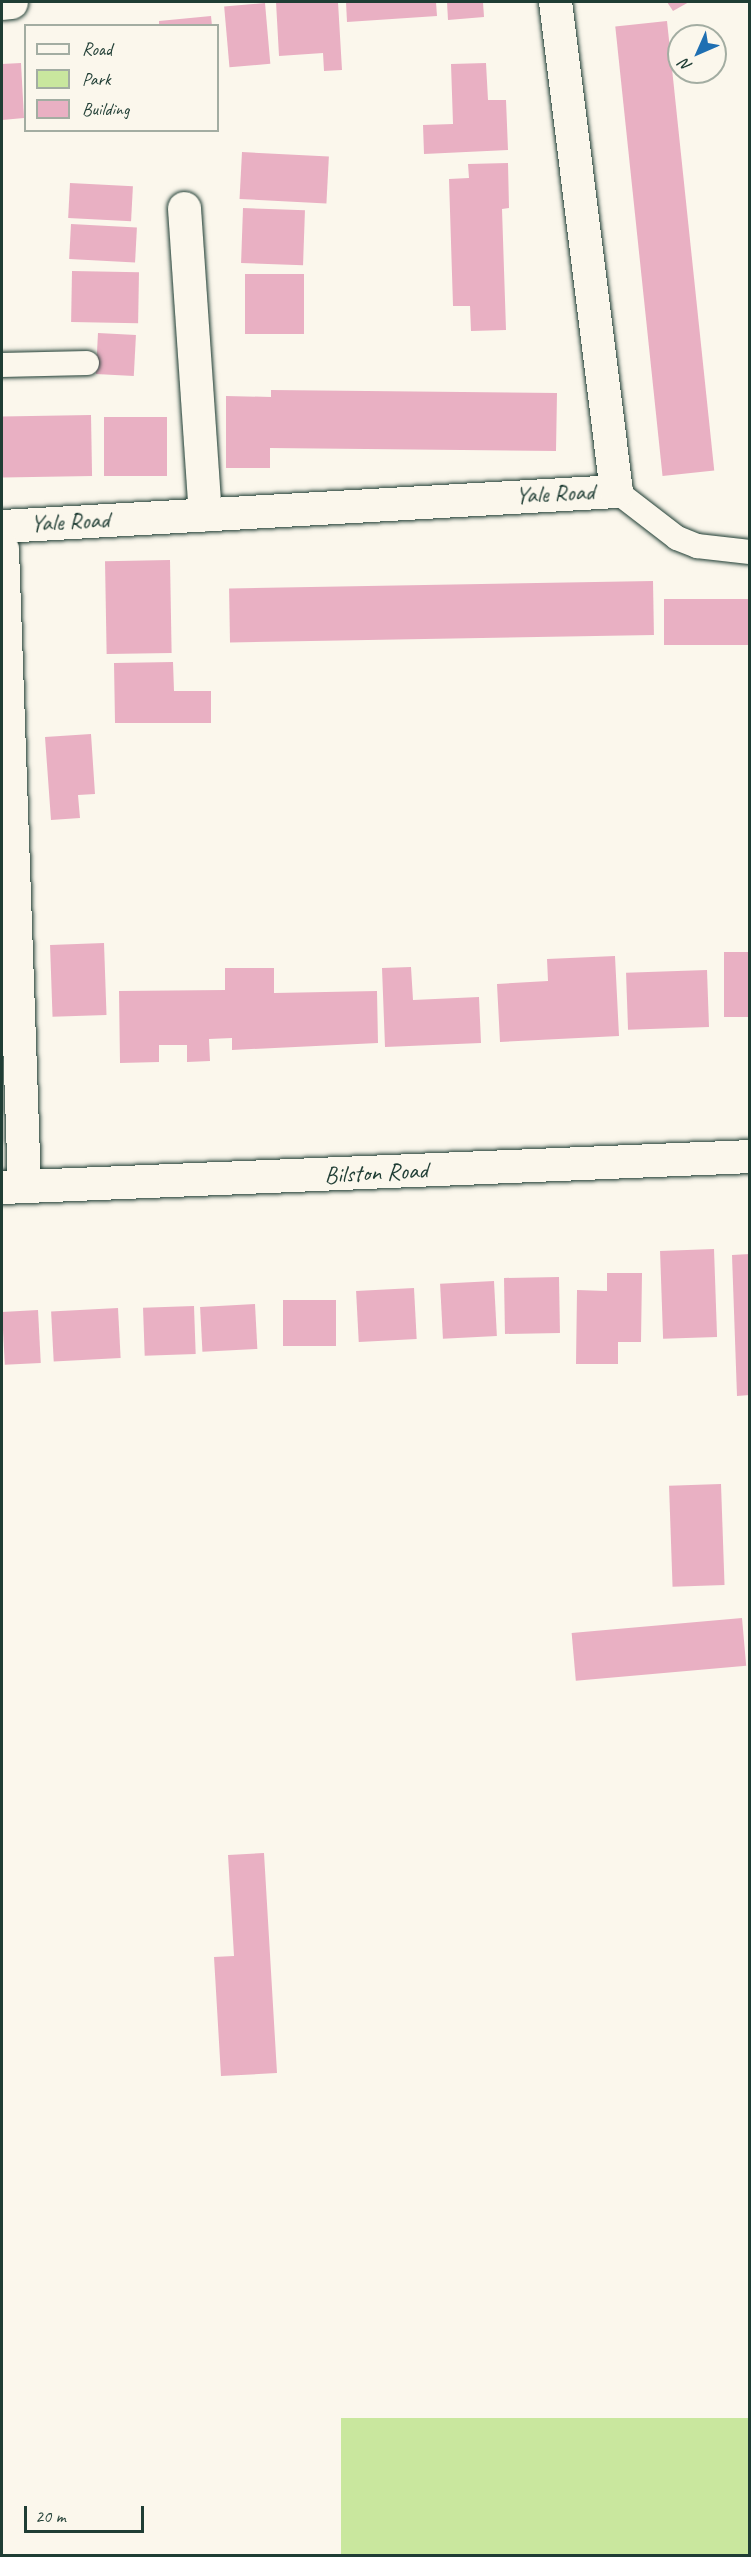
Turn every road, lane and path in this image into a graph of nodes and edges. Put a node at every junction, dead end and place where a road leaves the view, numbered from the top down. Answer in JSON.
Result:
{"nodes":[{"id":1,"x":11,"y":2,"type":"edge"},
{"id":2,"x":555,"y":2,"type":"edge"},
{"id":3,"x":2,"y":3,"type":"edge"},
{"id":4,"x":184,"y":208,"type":"dead end"},
{"id":5,"x":87,"y":363,"type":"dead end"},
{"id":6,"x":2,"y":365,"type":"edge"},
{"id":7,"x":616,"y":490,"type":"junction"},
{"id":8,"x":205,"y":514,"type":"junction"},
{"id":9,"x":2,"y":526,"type":"edge"},
{"id":10,"x":2,"y":549,"type":"edge"},
{"id":11,"x":750,"y":552,"type":"edge"},
{"id":12,"x":750,"y":1156,"type":"edge"},
{"id":13,"x":13,"y":1187,"type":"edge"}],
"edges":[{"from":1,"to":3,"type":"street"},
{"from":2,"to":7,"type":"street","name":"Yale Road"},
{"from":4,"to":8,"type":"street"},
{"from":5,"to":6,"type":"lane"},
{"from":7,"to":8,"type":"street","name":"Yale Road"},
{"from":7,"to":11,"type":"lane"},
{"from":8,"to":9,"type":"street","name":"Yale Road"},
{"from":10,"to":13,"type":"street"},
{"from":12,"to":13,"type":"street","name":"Bilston Road"}]}
